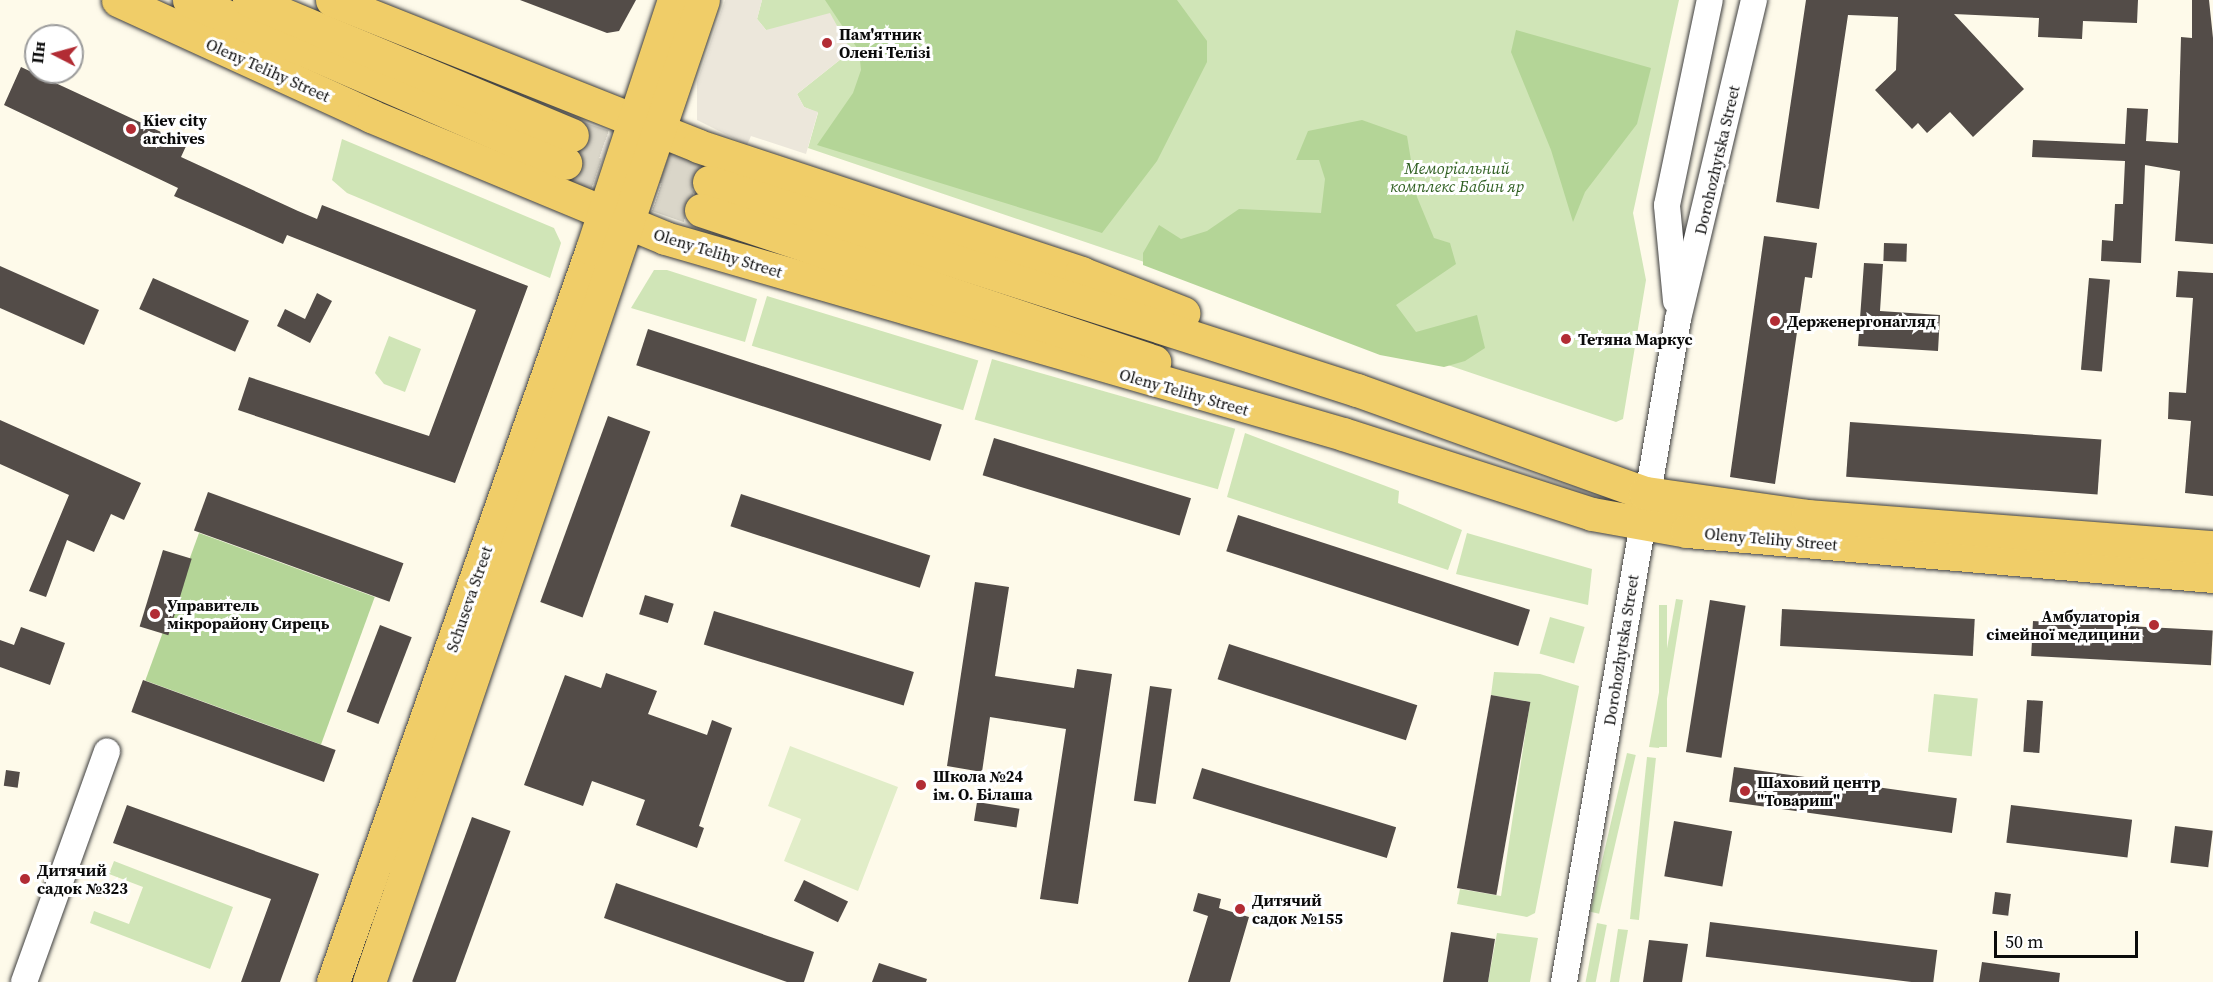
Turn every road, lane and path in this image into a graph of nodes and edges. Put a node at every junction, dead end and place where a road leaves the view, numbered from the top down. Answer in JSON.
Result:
{"nodes":[{"id":1,"x":118,"y":0,"type":"edge"},
{"id":2,"x":189,"y":0,"type":"edge"},
{"id":3,"x":249,"y":0,"type":"edge"},
{"id":4,"x":332,"y":0,"type":"edge"},
{"id":5,"x":674,"y":0,"type":"edge"},
{"id":6,"x":703,"y":0,"type":"edge"},
{"id":7,"x":1710,"y":0,"type":"edge"},
{"id":8,"x":1754,"y":0,"type":"edge"},
{"id":9,"x":645,"y":126,"type":"junction"},
{"id":10,"x":616,"y":219,"type":"junction"},
{"id":11,"x":1678,"y":319,"type":"junction"},
{"id":12,"x":1357,"y":390,"type":"junction"},
{"id":13,"x":1343,"y":434,"type":"junction"},
{"id":14,"x":1646,"y":494,"type":"junction"},
{"id":15,"x":1640,"y":526,"type":"junction"},
{"id":16,"x":2213,"y":547,"type":"edge"},
{"id":17,"x":2213,"y":576,"type":"edge"},
{"id":18,"x":107,"y":752,"type":"dead end"},
{"id":19,"x":24,"y":982,"type":"edge"},
{"id":20,"x":333,"y":982,"type":"edge"},
{"id":21,"x":369,"y":982,"type":"edge"},
{"id":22,"x":1564,"y":982,"type":"edge"}],
"edges":[{"from":1,"to":10,"type":"main road","name":"Oleny Telihy Street"},
{"from":2,"to":3,"type":"main road","name":"Oleny Telihy Street"},
{"from":4,"to":9,"type":"main road","name":"Oleny Telihy Street"},
{"from":5,"to":9,"type":"main road"},
{"from":6,"to":9,"type":"main road"},
{"from":7,"to":11,"type":"street","name":"Dorohozhytska Street"},
{"from":8,"to":11,"type":"street","name":"Dorohozhytska Street"},
{"from":9,"to":10,"type":"main road"},
{"from":9,"to":12,"type":"main road","name":"Oleny Telihy Street"},
{"from":10,"to":13,"type":"main road","name":"Oleny Telihy Street"},
{"from":10,"to":20,"type":"main road","name":"Schuseva Street"},
{"from":10,"to":21,"type":"main road","name":"Schuseva Street"},
{"from":11,"to":14,"type":"street","name":"Dorohozhytska Street"},
{"from":12,"to":13,"type":"main road","name":"Oleny Telihy Street"},
{"from":12,"to":14,"type":"main road","name":"Oleny Telihy Street"},
{"from":13,"to":15,"type":"main road","name":"Oleny Telihy Street"},
{"from":14,"to":15,"type":"street","name":"Dorohozhytska Street"},
{"from":14,"to":16,"type":"main road","name":"Oleny Telihy Street"},
{"from":15,"to":17,"type":"main road","name":"Oleny Telihy Street"},
{"from":15,"to":22,"type":"street","name":"Dorohozhytska Street"},
{"from":18,"to":19,"type":"street"}]}
